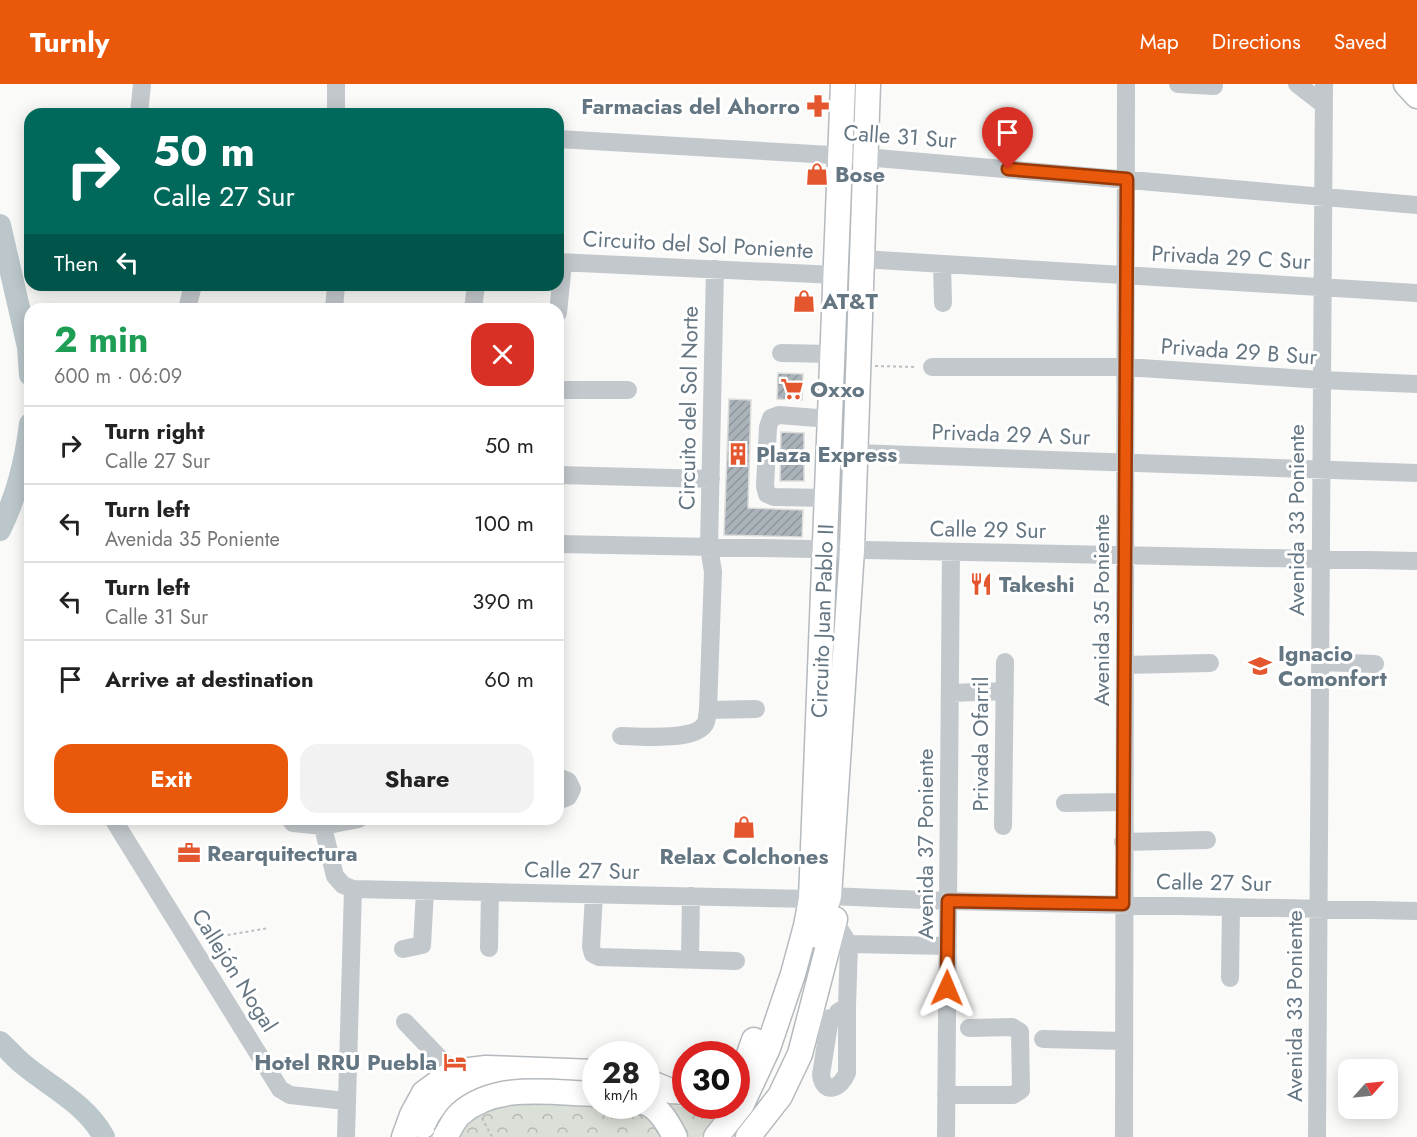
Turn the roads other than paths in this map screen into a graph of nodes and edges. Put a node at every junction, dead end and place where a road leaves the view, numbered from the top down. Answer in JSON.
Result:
{"nodes":[{"id":1,"x":142,"y":84,"type":"edge"},
{"id":2,"x":336,"y":84,"type":"edge"},
{"id":3,"x":843,"y":84,"type":"edge"},
{"id":4,"x":868,"y":84,"type":"edge"},
{"id":5,"x":1126,"y":84,"type":"edge"},
{"id":6,"x":1178,"y":84,"type":"edge"},
{"id":7,"x":1298,"y":84,"type":"edge"},
{"id":8,"x":1324,"y":84,"type":"edge"},
{"id":9,"x":1215,"y":86,"type":"dead end"},
{"id":10,"x":1324,"y":105,"type":"junction"},
{"id":11,"x":140,"y":108,"type":"edge"},
{"id":12,"x":336,"y":108,"type":"edge"},
{"id":13,"x":564,"y":139,"type":"edge"},
{"id":14,"x":840,"y":156,"type":"junction"},
{"id":15,"x":865,"y":157,"type":"junction"},
{"id":16,"x":1127,"y":179,"type":"junction"},
{"id":17,"x":1322,"y":196,"type":"junction"},
{"id":18,"x":1417,"y":205,"type":"edge"},
{"id":19,"x":862,"y":259,"type":"junction"},
{"id":20,"x":564,"y":262,"type":"edge"},
{"id":21,"x":942,"y":264,"type":"junction"},
{"id":22,"x":715,"y":269,"type":"junction"},
{"id":23,"x":835,"y":275,"type":"junction"},
{"id":24,"x":1126,"y":275,"type":"junction"},
{"id":25,"x":1322,"y":287,"type":"junction"},
{"id":26,"x":1417,"y":293,"type":"edge"},
{"id":27,"x":943,"y":303,"type":"dead end"},
{"id":28,"x":781,"y":353,"type":"dead end"},
{"id":29,"x":832,"y":354,"type":"junction"},
{"id":30,"x":932,"y":367,"type":"road end"},
{"id":31,"x":1126,"y":367,"type":"junction"},
{"id":32,"x":1321,"y":380,"type":"junction"},
{"id":33,"x":1417,"y":384,"type":"edge"},
{"id":34,"x":564,"y":390,"type":"edge"},
{"id":35,"x":628,"y":390,"type":"dead end"},
{"id":36,"x":830,"y":419,"type":"junction"},
{"id":37,"x":855,"y":453,"type":"junction"},
{"id":38,"x":1126,"y":462,"type":"junction"},
{"id":39,"x":1321,"y":469,"type":"junction"},
{"id":40,"x":1417,"y":473,"type":"edge"},
{"id":41,"x":564,"y":475,"type":"edge"},
{"id":42,"x":711,"y":479,"type":"junction"},
{"id":43,"x":826,"y":498,"type":"junction"},
{"id":44,"x":564,"y":544,"type":"edge"},
{"id":45,"x":709,"y":547,"type":"junction"},
{"id":46,"x":825,"y":550,"type":"junction"},
{"id":47,"x":852,"y":550,"type":"junction"},
{"id":48,"x":951,"y":552,"type":"junction"},
{"id":49,"x":1126,"y":556,"type":"junction"},
{"id":50,"x":1320,"y":559,"type":"junction"},
{"id":51,"x":1417,"y":561,"type":"edge"},
{"id":52,"x":1005,"y":662,"type":"dead end"},
{"id":53,"x":1320,"y":662,"type":"junction"},
{"id":54,"x":1210,"y":663,"type":"dead end"},
{"id":55,"x":1375,"y":664,"type":"dead end"},
{"id":56,"x":1125,"y":665,"type":"junction"},
{"id":57,"x":1005,"y":691,"type":"junction"},
{"id":58,"x":950,"y":693,"type":"junction"},
{"id":59,"x":756,"y":709,"type":"dead end"},
{"id":60,"x":708,"y":710,"type":"junction"},
{"id":61,"x":621,"y":736,"type":"dead end"},
{"id":62,"x":564,"y":779,"type":"edge"},
{"id":63,"x":564,"y":799,"type":"edge"},
{"id":64,"x":1124,"y":802,"type":"junction"},
{"id":65,"x":1065,"y":803,"type":"dead end"},
{"id":66,"x":116,"y":825,"type":"edge"},
{"id":67,"x":317,"y":825,"type":"edge"},
{"id":68,"x":1003,"y":826,"type":"dead end"},
{"id":69,"x":1207,"y":840,"type":"dead end"},
{"id":70,"x":1124,"y":842,"type":"junction"},
{"id":71,"x":353,"y":889,"type":"junction"},
{"id":72,"x":425,"y":891,"type":"junction"},
{"id":73,"x":490,"y":892,"type":"junction"},
{"id":74,"x":594,"y":895,"type":"junction"},
{"id":75,"x":691,"y":896,"type":"junction"},
{"id":76,"x":820,"y":898,"type":"junction"},
{"id":77,"x":948,"y":901,"type":"junction"},
{"id":78,"x":1123,"y":904,"type":"junction"},
{"id":79,"x":1231,"y":907,"type":"junction"},
{"id":80,"x":1318,"y":909,"type":"junction"},
{"id":81,"x":1417,"y":911,"type":"edge"},
{"id":82,"x":835,"y":922,"type":"junction"},
{"id":83,"x":849,"y":944,"type":"junction"},
{"id":84,"x":948,"y":946,"type":"junction"},
{"id":85,"x":489,"y":948,"type":"dead end"},
{"id":86,"x":403,"y":949,"type":"dead end"},
{"id":87,"x":690,"y":959,"type":"junction"},
{"id":88,"x":736,"y":961,"type":"dead end"},
{"id":89,"x":1230,"y":978,"type":"dead end"},
{"id":90,"x":847,"y":1006,"type":"junction"},
{"id":91,"x":830,"y":1018,"type":"junction"},
{"id":92,"x":405,"y":1022,"type":"dead end"},
{"id":93,"x":969,"y":1028,"type":"dead end"},
{"id":94,"x":806,"y":1031,"type":"junction"},
{"id":95,"x":1043,"y":1039,"type":"dead end"},
{"id":96,"x":1123,"y":1041,"type":"junction"},
{"id":97,"x":750,"y":1052,"type":"edge"},
{"id":98,"x":582,"y":1071,"type":"edge"},
{"id":99,"x":453,"y":1072,"type":"junction"},
{"id":100,"x":582,"y":1092,"type":"edge"},
{"id":101,"x":582,"y":1093,"type":"edge"},
{"id":102,"x":946,"y":1095,"type":"junction"},
{"id":103,"x":346,"y":1101,"type":"junction"},
{"id":104,"x":660,"y":1114,"type":"edge"},
{"id":105,"x":652,"y":1119,"type":"edge"},
{"id":106,"x":764,"y":1127,"type":"edge"},
{"id":107,"x":346,"y":1137,"type":"edge"},
{"id":108,"x":404,"y":1137,"type":"edge"},
{"id":109,"x":420,"y":1137,"type":"edge"},
{"id":110,"x":445,"y":1137,"type":"edge"},
{"id":111,"x":661,"y":1137,"type":"edge"},
{"id":112,"x":675,"y":1137,"type":"edge"},
{"id":113,"x":716,"y":1137,"type":"edge"},
{"id":114,"x":736,"y":1137,"type":"edge"},
{"id":115,"x":748,"y":1137,"type":"edge"},
{"id":116,"x":946,"y":1137,"type":"edge"},
{"id":117,"x":1124,"y":1137,"type":"edge"},
{"id":118,"x":1317,"y":1137,"type":"edge"}],
"edges":[{"from":1,"to":11,"type":"street"},
{"from":2,"to":12,"type":"street"},
{"from":3,"to":14,"type":"main road","name":"Circuito Juan Pablo II"},
{"from":4,"to":15,"type":"main road","name":"Circuito Juan Pablo II"},
{"from":5,"to":16,"type":"street","name":"Avenida 35 Poniente"},
{"from":6,"to":9,"type":"street"},
{"from":7,"to":10,"type":"street"},
{"from":8,"to":10,"type":"street","name":"Avenida 33 Poniente"},
{"from":10,"to":17,"type":"street","name":"Avenida 33 Poniente"},
{"from":13,"to":14,"type":"street","name":"Calle 31 Sur"},
{"from":14,"to":15,"type":"street","name":"Calle 31 Sur"},
{"from":14,"to":23,"type":"main road","name":"Circuito Juan Pablo II"},
{"from":15,"to":16,"type":"street","name":"Calle 31 Sur"},
{"from":15,"to":19,"type":"main road","name":"Circuito Juan Pablo II"},
{"from":16,"to":17,"type":"street","name":"Calle 31 Sur"},
{"from":16,"to":24,"type":"street","name":"Avenida 35 Poniente"},
{"from":17,"to":18,"type":"street","name":"Calle 31 Sur"},
{"from":17,"to":25,"type":"street","name":"Avenida 33 Poniente"},
{"from":19,"to":21,"type":"street","name":"Privada 29 C Sur"},
{"from":19,"to":37,"type":"main road","name":"Circuito Juan Pablo II"},
{"from":20,"to":22,"type":"street","name":"Circuito del Sol Poniente"},
{"from":21,"to":24,"type":"street","name":"Privada 29 C Sur"},
{"from":21,"to":27,"type":"street"},
{"from":22,"to":23,"type":"street","name":"Circuito del Sol Poniente"},
{"from":22,"to":42,"type":"street","name":"Circuito del Sol Norte"},
{"from":23,"to":29,"type":"main road","name":"Circuito Juan Pablo II"},
{"from":24,"to":25,"type":"street","name":"Privada 29 C Sur"},
{"from":24,"to":31,"type":"street","name":"Avenida 35 Poniente"},
{"from":25,"to":26,"type":"street","name":"Privada 29 C Sur"},
{"from":25,"to":32,"type":"street","name":"Avenida 33 Poniente"},
{"from":28,"to":29,"type":"street"},
{"from":29,"to":36,"type":"main road","name":"Circuito Juan Pablo II"},
{"from":30,"to":31,"type":"street","name":"Privada 29 B Sur"},
{"from":31,"to":32,"type":"street","name":"Privada 29 B Sur"},
{"from":31,"to":38,"type":"street","name":"Avenida 35 Poniente"},
{"from":32,"to":33,"type":"street","name":"Privada 29 B Sur"},
{"from":32,"to":39,"type":"street","name":"Avenida 33 Poniente"},
{"from":34,"to":35,"type":"street"},
{"from":36,"to":43,"type":"main road","name":"Circuito Juan Pablo II"},
{"from":36,"to":43,"type":"street"},
{"from":37,"to":38,"type":"street","name":"Privada 29 A Sur"},
{"from":37,"to":47,"type":"main road","name":"Circuito Juan Pablo II"},
{"from":38,"to":39,"type":"street","name":"Privada 29 A Sur"},
{"from":38,"to":49,"type":"street","name":"Avenida 35 Poniente"},
{"from":39,"to":40,"type":"street","name":"Privada 29 A Sur"},
{"from":39,"to":50,"type":"street","name":"Avenida 33 Poniente"},
{"from":41,"to":42,"type":"street"},
{"from":42,"to":45,"type":"street","name":"Circuito del Sol Norte"},
{"from":43,"to":46,"type":"main road","name":"Circuito Juan Pablo II"},
{"from":44,"to":45,"type":"street","name":"Calle 29 Sur"},
{"from":45,"to":46,"type":"street","name":"Calle 29 Sur"},
{"from":45,"to":60,"type":"street","name":"Circuito del Sol Norte"},
{"from":46,"to":47,"type":"street","name":"Calle 29 Sur"},
{"from":46,"to":76,"type":"main road","name":"Circuito Juan Pablo II"},
{"from":47,"to":48,"type":"street","name":"Calle 29 Sur"},
{"from":47,"to":76,"type":"main road","name":"Circuito Juan Pablo II"},
{"from":48,"to":49,"type":"street","name":"Calle 29 Sur"},
{"from":48,"to":58,"type":"street","name":"Avenida 37 Poniente"},
{"from":49,"to":50,"type":"street","name":"Calle 29 Sur"},
{"from":49,"to":56,"type":"street","name":"Avenida 35 Poniente"},
{"from":50,"to":51,"type":"street","name":"Calle 29 Sur"},
{"from":50,"to":53,"type":"street","name":"Avenida 33 Poniente"},
{"from":52,"to":57,"type":"street","name":"Privada Ofarril"},
{"from":53,"to":55,"type":"street"},
{"from":53,"to":80,"type":"street","name":"Avenida 33 Poniente"},
{"from":54,"to":56,"type":"street"},
{"from":56,"to":64,"type":"street","name":"Avenida 35 Poniente"},
{"from":57,"to":58,"type":"street"},
{"from":57,"to":68,"type":"street","name":"Privada Ofarril"},
{"from":58,"to":77,"type":"street","name":"Avenida 37 Poniente"},
{"from":59,"to":60,"type":"street"},
{"from":60,"to":61,"type":"street"},
{"from":62,"to":63,"type":"street"},
{"from":64,"to":65,"type":"street"},
{"from":64,"to":70,"type":"street","name":"Avenida 35 Poniente"},
{"from":66,"to":103,"type":"street","name":"Callejón Nogal"},
{"from":67,"to":71,"type":"street"},
{"from":69,"to":70,"type":"street"},
{"from":70,"to":78,"type":"street","name":"Avenida 35 Poniente"},
{"from":71,"to":72,"type":"street","name":"Calle 27 Sur"},
{"from":71,"to":103,"type":"street"},
{"from":72,"to":73,"type":"street","name":"Calle 27 Sur"},
{"from":72,"to":86,"type":"street"},
{"from":73,"to":74,"type":"street","name":"Calle 27 Sur"},
{"from":73,"to":85,"type":"street"},
{"from":74,"to":75,"type":"street","name":"Calle 27 Sur"},
{"from":74,"to":87,"type":"street"},
{"from":75,"to":76,"type":"street","name":"Calle 27 Sur"},
{"from":75,"to":87,"type":"street"},
{"from":76,"to":77,"type":"street","name":"Calle 27 Sur"},
{"from":76,"to":82,"type":"main road"},
{"from":76,"to":97,"type":"main road"},
{"from":76,"to":113,"type":"main road","name":"Circuito Juan Pablo II"},
{"from":76,"to":114,"type":"main road","name":"Circuito Juan Pablo II"},
{"from":77,"to":78,"type":"street","name":"Calle 27 Sur"},
{"from":77,"to":84,"type":"street","name":"Avenida 37 Poniente"},
{"from":78,"to":79,"type":"street","name":"Calle 27 Sur"},
{"from":78,"to":96,"type":"street","name":"Avenida 35 Poniente"},
{"from":79,"to":80,"type":"street","name":"Calle 27 Sur"},
{"from":79,"to":89,"type":"street"},
{"from":80,"to":81,"type":"street","name":"Calle 27 Sur"},
{"from":80,"to":118,"type":"street","name":"Avenida 33 Poniente"},
{"from":82,"to":83,"type":"street"},
{"from":82,"to":94,"type":"main road"},
{"from":83,"to":84,"type":"street"},
{"from":83,"to":90,"type":"street"},
{"from":84,"to":102,"type":"street","name":"Avenida 37 Poniente"},
{"from":87,"to":88,"type":"street"},
{"from":90,"to":91,"type":"street"},
{"from":90,"to":91,"type":"street"},
{"from":91,"to":94,"type":"street"},
{"from":92,"to":99,"type":"street"},
{"from":93,"to":102,"type":"street"},
{"from":94,"to":106,"type":"main road"},
{"from":95,"to":96,"type":"street"},
{"from":96,"to":117,"type":"street","name":"Avenida 35 Poniente"},
{"from":98,"to":99,"type":"main road"},
{"from":99,"to":108,"type":"main road"},
{"from":100,"to":109,"type":"main road"},
{"from":101,"to":110,"type":"main road","bridge":true},
{"from":102,"to":116,"type":"street","name":"Avenida 37 Poniente"},
{"from":103,"to":107,"type":"street"},
{"from":104,"to":112,"type":"main road"},
{"from":105,"to":111,"type":"main road"},
{"from":106,"to":115,"type":"main road"}]}
